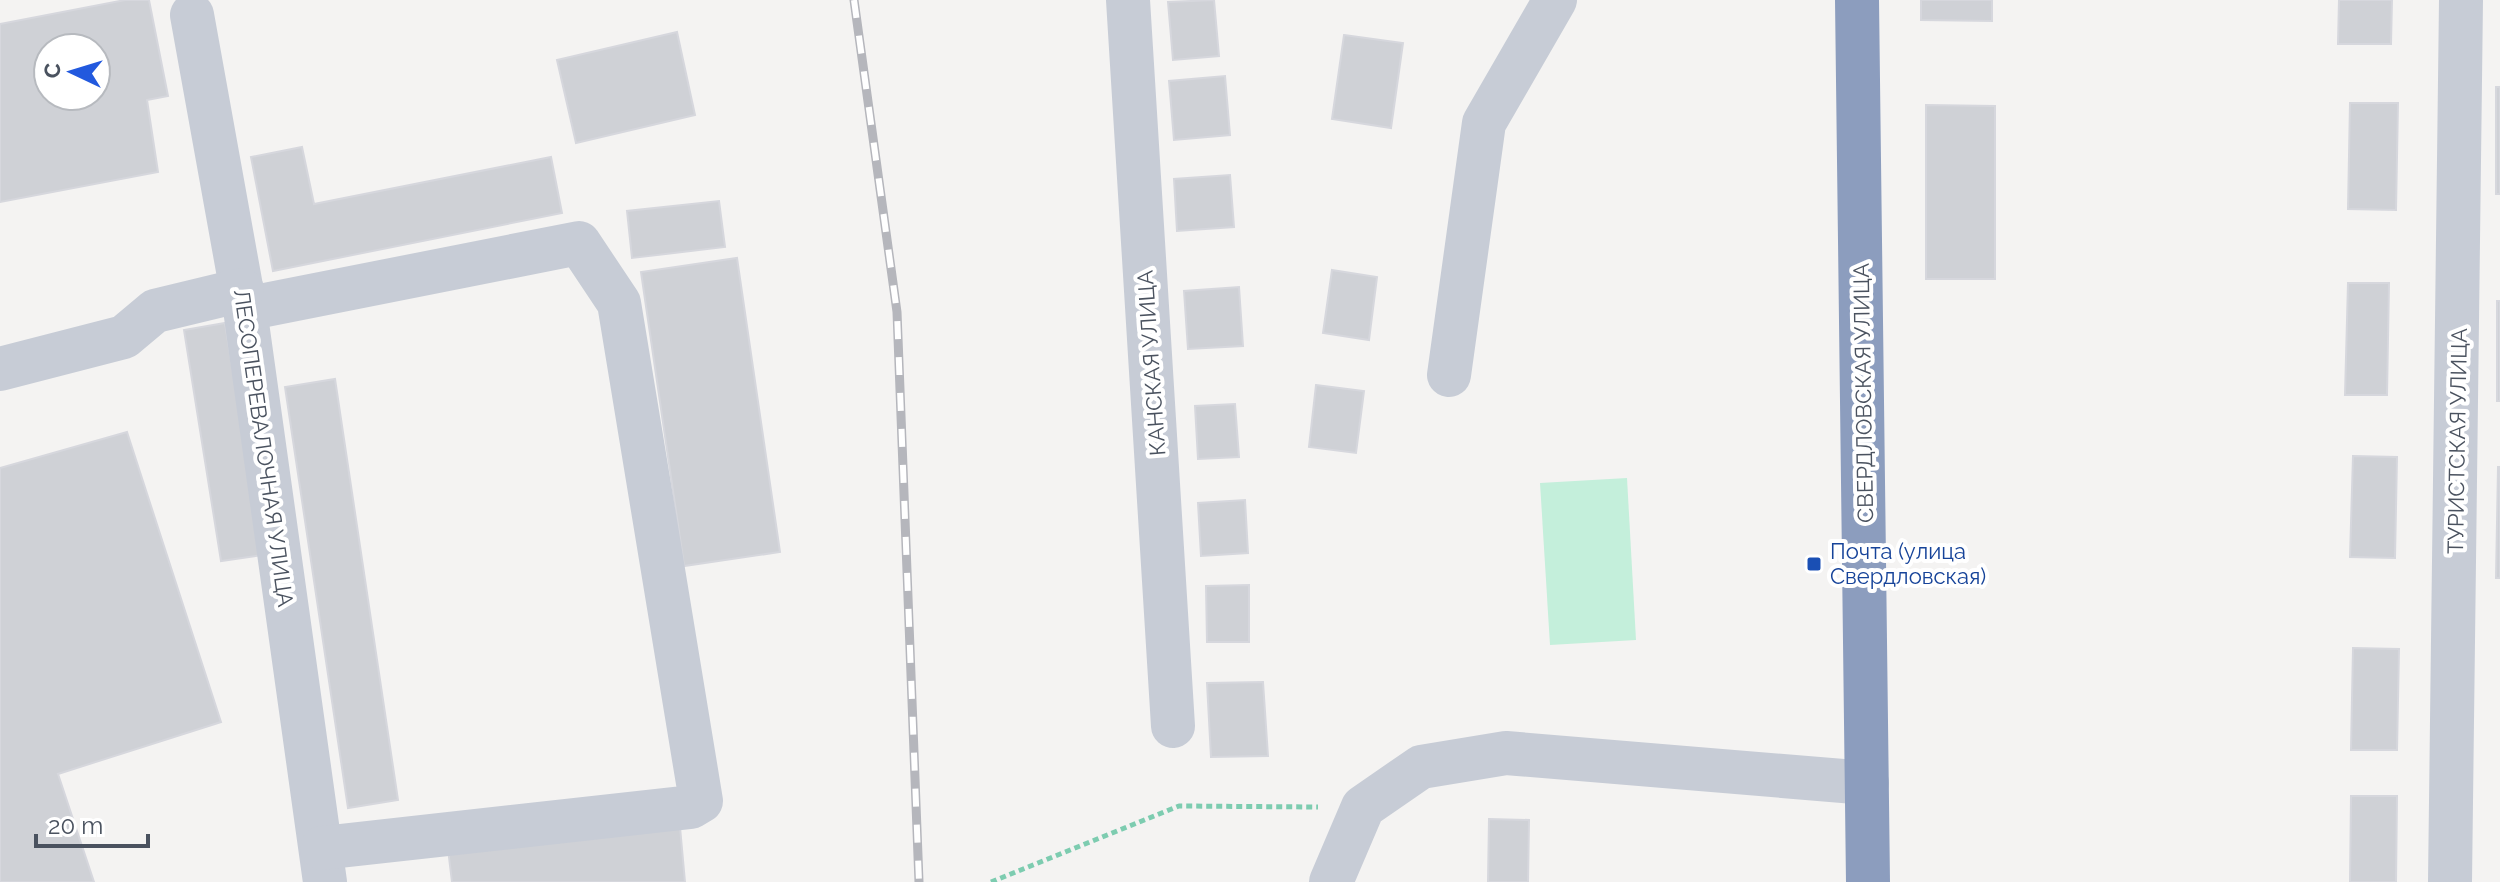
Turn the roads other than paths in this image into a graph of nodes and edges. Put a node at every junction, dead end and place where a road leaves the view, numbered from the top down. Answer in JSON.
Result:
{"nodes":[{"id":1,"x":1128,"y":0,"type":"edge"},
{"id":2,"x":1555,"y":0,"type":"edge"},
{"id":3,"x":1857,"y":0,"type":"edge"},
{"id":4,"x":2461,"y":0,"type":"edge"},
{"id":5,"x":192,"y":15,"type":"dead end"},
{"id":6,"x":244,"y":300,"type":"junction"},
{"id":7,"x":0,"y":369,"type":"edge"},
{"id":8,"x":1449,"y":375,"type":"dead end"},
{"id":9,"x":1173,"y":726,"type":"dead end"},
{"id":10,"x":1867,"y":783,"type":"junction"},
{"id":11,"x":323,"y":865,"type":"edge"},
{"id":12,"x":1331,"y":882,"type":"edge"},
{"id":13,"x":1868,"y":882,"type":"edge"},
{"id":14,"x":2450,"y":882,"type":"edge"}],
"edges":[{"from":1,"to":9,"type":"street","name":"КАНСКАЯ УЛИЦА"},
{"from":2,"to":8,"type":"street"},
{"from":3,"to":10,"type":"highway","name":"СВЕРДЛОВСКАЯ УЛИЦА"},
{"from":4,"to":14,"type":"street","name":"ТУРИСТСКАЯ УЛИЦА"},
{"from":5,"to":6,"type":"street","name":"ЛЕСОПЕРЕВАЛОЧНАЯ УЛИЦА"},
{"from":6,"to":7,"type":"street"},
{"from":6,"to":11,"type":"street","name":"ЛЕСОПЕРЕВАЛОЧНАЯ УЛИЦА"},
{"from":6,"to":11,"type":"street"},
{"from":10,"to":12,"type":"street"},
{"from":10,"to":13,"type":"highway","name":"СВЕРДЛОВСКАЯ УЛИЦА"}]}
